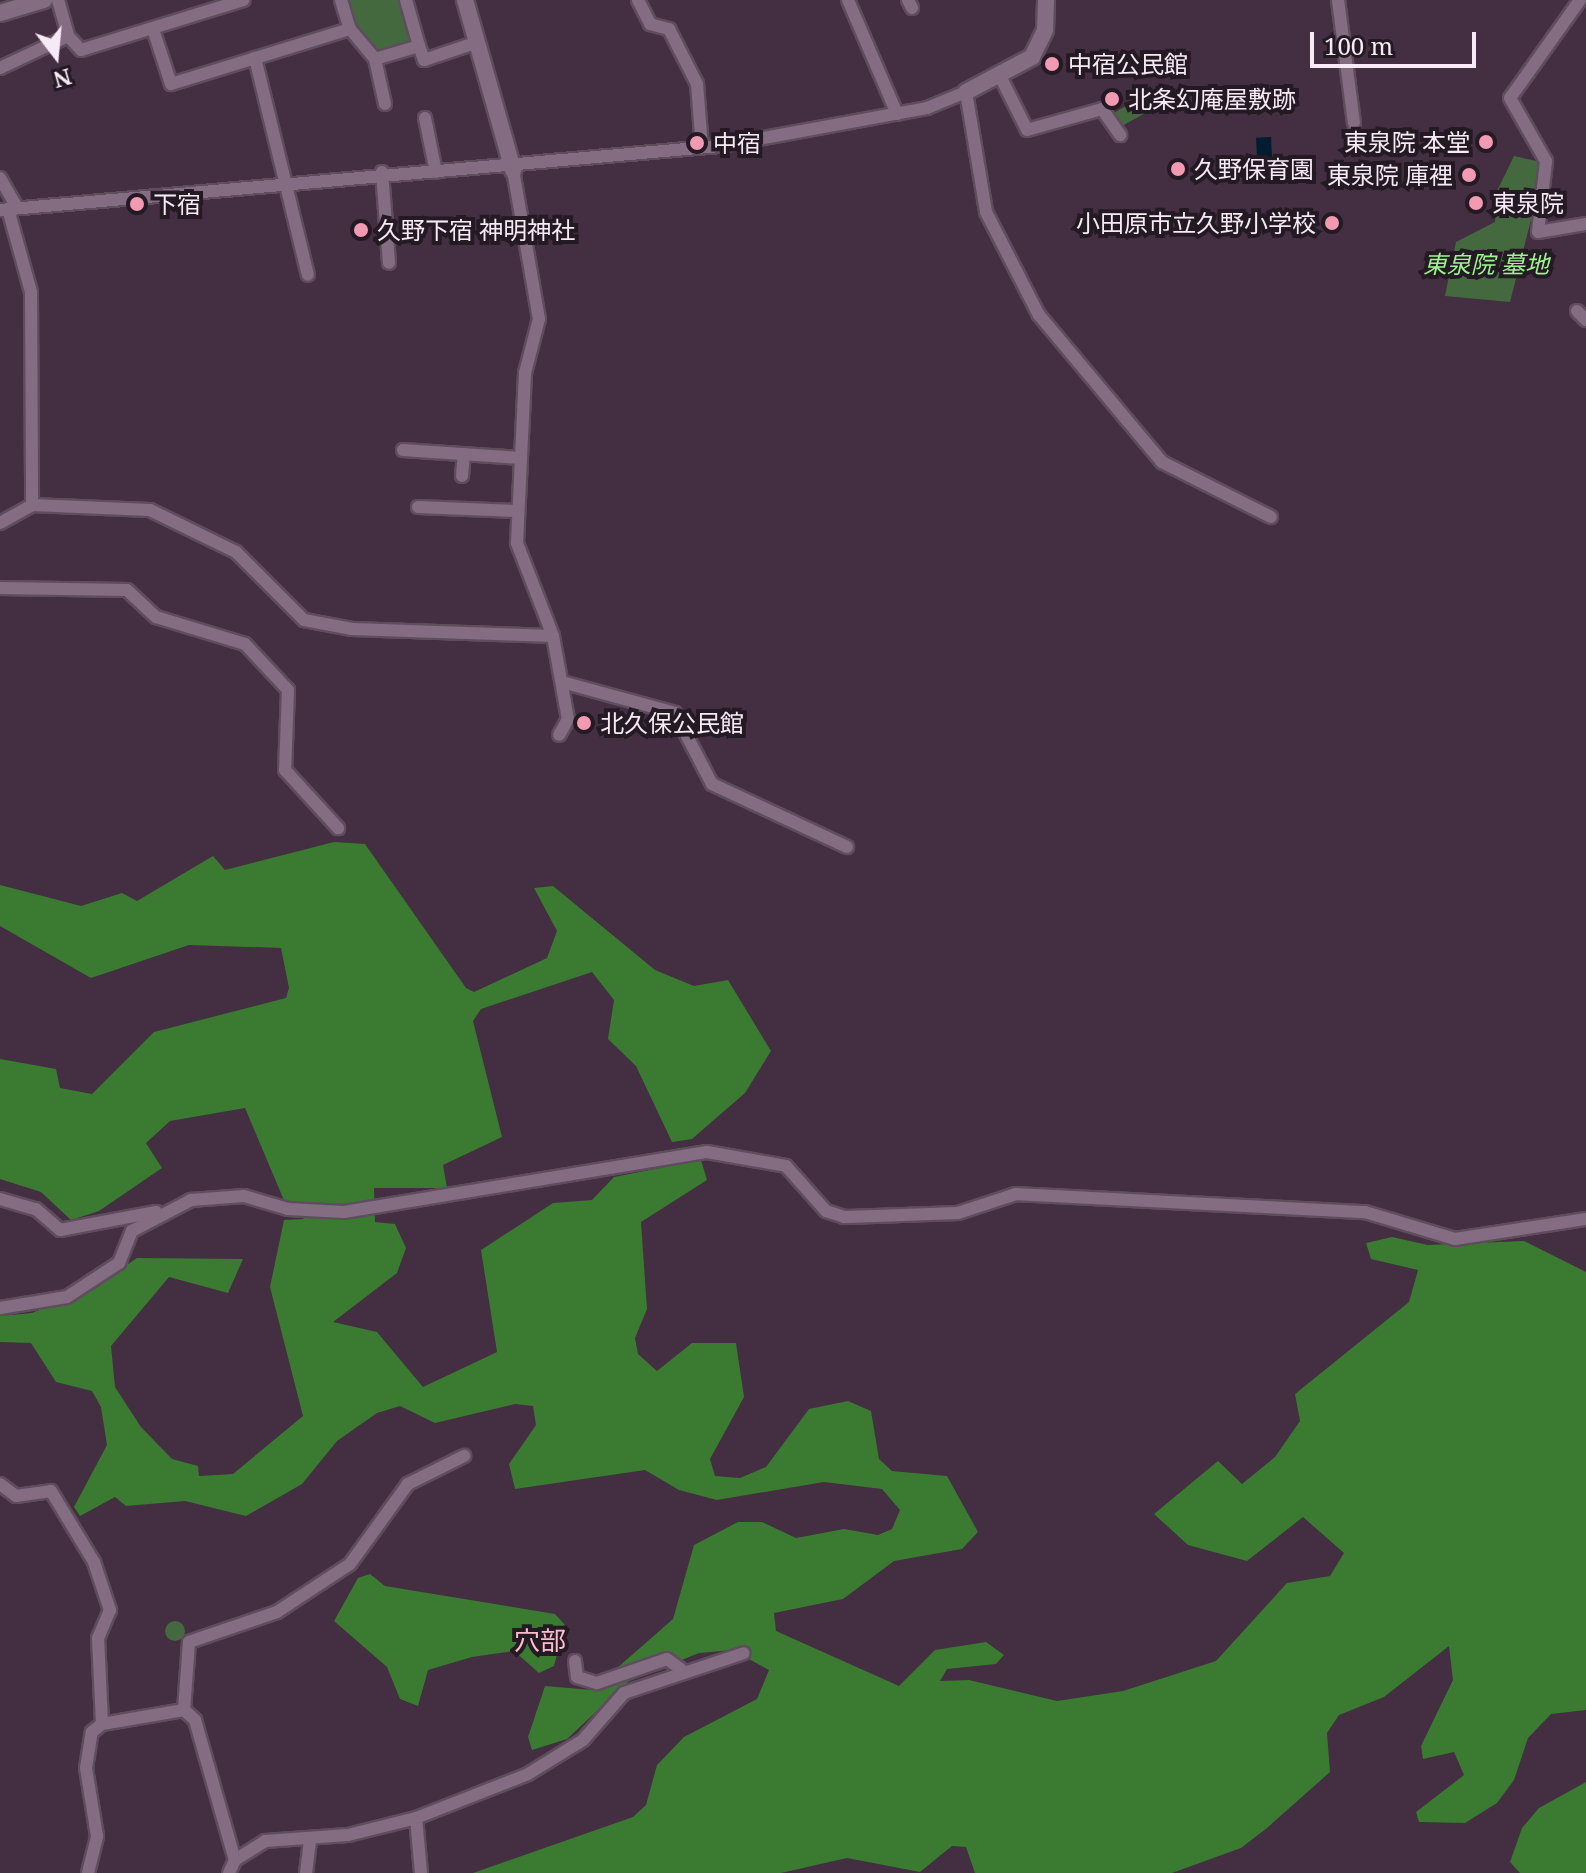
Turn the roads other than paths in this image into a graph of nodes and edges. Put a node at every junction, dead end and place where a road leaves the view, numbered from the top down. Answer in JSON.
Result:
{"nodes":[{"id":1,"x":44,"y":0,"type":"edge"},
{"id":2,"x":58,"y":0,"type":"edge"},
{"id":3,"x":244,"y":0,"type":"edge"},
{"id":4,"x":341,"y":0,"type":"edge"},
{"id":5,"x":406,"y":0,"type":"edge"},
{"id":6,"x":465,"y":0,"type":"edge"},
{"id":7,"x":638,"y":0,"type":"edge"},
{"id":8,"x":848,"y":0,"type":"edge"},
{"id":9,"x":1046,"y":0,"type":"edge"},
{"id":10,"x":1338,"y":0,"type":"edge"},
{"id":11,"x":1580,"y":0,"type":"edge"},
{"id":12,"x":0,"y":13,"type":"edge"},
{"id":13,"x":153,"y":29,"type":"junction"},
{"id":14,"x":350,"y":29,"type":"junction"},
{"id":15,"x":68,"y":36,"type":"junction"},
{"id":16,"x":478,"y":42,"type":"junction"},
{"id":17,"x":419,"y":46,"type":"junction"},
{"id":18,"x":255,"y":58,"type":"junction"},
{"id":19,"x":375,"y":59,"type":"junction"},
{"id":20,"x":0,"y":68,"type":"edge"},
{"id":21,"x":1000,"y":76,"type":"junction"},
{"id":22,"x":966,"y":92,"type":"junction"},
{"id":23,"x":385,"y":104,"type":"dead end"},
{"id":24,"x":897,"y":114,"type":"junction"},
{"id":25,"x":425,"y":118,"type":"dead end"},
{"id":26,"x":1354,"y":123,"type":"dead end"},
{"id":27,"x":1120,"y":135,"type":"dead end"},
{"id":28,"x":702,"y":147,"type":"junction"},
{"id":29,"x":513,"y":170,"type":"junction"},
{"id":30,"x":382,"y":172,"type":"junction"},
{"id":31,"x":436,"y":172,"type":"junction"},
{"id":32,"x":0,"y":178,"type":"edge"},
{"id":33,"x":283,"y":183,"type":"junction"},
{"id":34,"x":9,"y":209,"type":"edge"},
{"id":35,"x":1586,"y":224,"type":"edge"},
{"id":36,"x":389,"y":263,"type":"dead end"},
{"id":37,"x":308,"y":275,"type":"dead end"},
{"id":38,"x":403,"y":450,"type":"dead end"},
{"id":39,"x":464,"y":454,"type":"junction"},
{"id":40,"x":521,"y":458,"type":"junction"},
{"id":41,"x":462,"y":476,"type":"dead end"},
{"id":42,"x":32,"y":505,"type":"junction"},
{"id":43,"x":418,"y":507,"type":"dead end"},
{"id":44,"x":516,"y":511,"type":"junction"},
{"id":45,"x":1271,"y":517,"type":"dead end"},
{"id":46,"x":0,"y":523,"type":"edge"},
{"id":47,"x":0,"y":588,"type":"edge"},
{"id":48,"x":553,"y":636,"type":"junction"},
{"id":49,"x":562,"y":682,"type":"junction"},
{"id":50,"x":559,"y":735,"type":"dead end"},
{"id":51,"x":338,"y":828,"type":"dead end"},
{"id":52,"x":847,"y":847,"type":"dead end"},
{"id":53,"x":0,"y":1199,"type":"edge"},
{"id":54,"x":168,"y":1210,"type":"junction"},
{"id":55,"x":1586,"y":1219,"type":"edge"},
{"id":56,"x":0,"y":1308,"type":"edge"},
{"id":57,"x":464,"y":1456,"type":"dead end"},
{"id":58,"x":0,"y":1484,"type":"edge"},
{"id":59,"x":744,"y":1653,"type":"dead end"},
{"id":60,"x":575,"y":1661,"type":"dead end"},
{"id":61,"x":681,"y":1669,"type":"junction"},
{"id":62,"x":184,"y":1710,"type":"junction"},
{"id":63,"x":102,"y":1724,"type":"junction"},
{"id":64,"x":416,"y":1818,"type":"junction"},
{"id":65,"x":310,"y":1840,"type":"junction"},
{"id":66,"x":235,"y":1860,"type":"junction"},
{"id":67,"x":88,"y":1873,"type":"edge"},
{"id":68,"x":229,"y":1873,"type":"edge"},
{"id":69,"x":306,"y":1873,"type":"edge"},
{"id":70,"x":421,"y":1873,"type":"edge"}],
"edges":[{"from":1,"to":12,"type":"street"},
{"from":2,"to":15,"type":"street"},
{"from":3,"to":13,"type":"street"},
{"from":4,"to":14,"type":"street"},
{"from":5,"to":17,"type":"street"},
{"from":6,"to":16,"type":"street"},
{"from":7,"to":28,"type":"street"},
{"from":8,"to":24,"type":"street"},
{"from":9,"to":21,"type":"street"},
{"from":10,"to":26,"type":"street"},
{"from":11,"to":35,"type":"street"},
{"from":13,"to":15,"type":"street"},
{"from":13,"to":18,"type":"street"},
{"from":14,"to":18,"type":"street"},
{"from":14,"to":19,"type":"street"},
{"from":15,"to":20,"type":"street"},
{"from":16,"to":17,"type":"street"},
{"from":16,"to":29,"type":"street"},
{"from":17,"to":19,"type":"street"},
{"from":18,"to":33,"type":"street"},
{"from":19,"to":23,"type":"street"},
{"from":21,"to":22,"type":"street"},
{"from":21,"to":27,"type":"street"},
{"from":22,"to":24,"type":"street"},
{"from":22,"to":45,"type":"street"},
{"from":24,"to":28,"type":"street"},
{"from":25,"to":31,"type":"street"},
{"from":28,"to":29,"type":"street"},
{"from":29,"to":31,"type":"street"},
{"from":29,"to":40,"type":"street"},
{"from":30,"to":31,"type":"street"},
{"from":30,"to":33,"type":"street"},
{"from":30,"to":36,"type":"street"},
{"from":32,"to":34,"type":"street"},
{"from":33,"to":34,"type":"street"},
{"from":33,"to":37,"type":"street"},
{"from":34,"to":42,"type":"street"},
{"from":38,"to":39,"type":"street"},
{"from":39,"to":40,"type":"street"},
{"from":39,"to":41,"type":"street"},
{"from":40,"to":44,"type":"street"},
{"from":42,"to":46,"type":"street"},
{"from":42,"to":48,"type":"street"},
{"from":43,"to":44,"type":"street"},
{"from":44,"to":48,"type":"street"},
{"from":47,"to":51,"type":"street"},
{"from":48,"to":49,"type":"street"},
{"from":49,"to":50,"type":"street"},
{"from":49,"to":52,"type":"street"},
{"from":53,"to":54,"type":"street"},
{"from":54,"to":55,"type":"street"},
{"from":54,"to":56,"type":"street"},
{"from":57,"to":62,"type":"street"},
{"from":58,"to":63,"type":"street"},
{"from":59,"to":61,"type":"street"},
{"from":60,"to":61,"type":"street"},
{"from":61,"to":64,"type":"street"},
{"from":62,"to":63,"type":"street"},
{"from":62,"to":66,"type":"street"},
{"from":63,"to":67,"type":"street"},
{"from":64,"to":65,"type":"street"},
{"from":64,"to":70,"type":"street"},
{"from":65,"to":66,"type":"street"},
{"from":65,"to":69,"type":"street"},
{"from":66,"to":68,"type":"street"}]}
